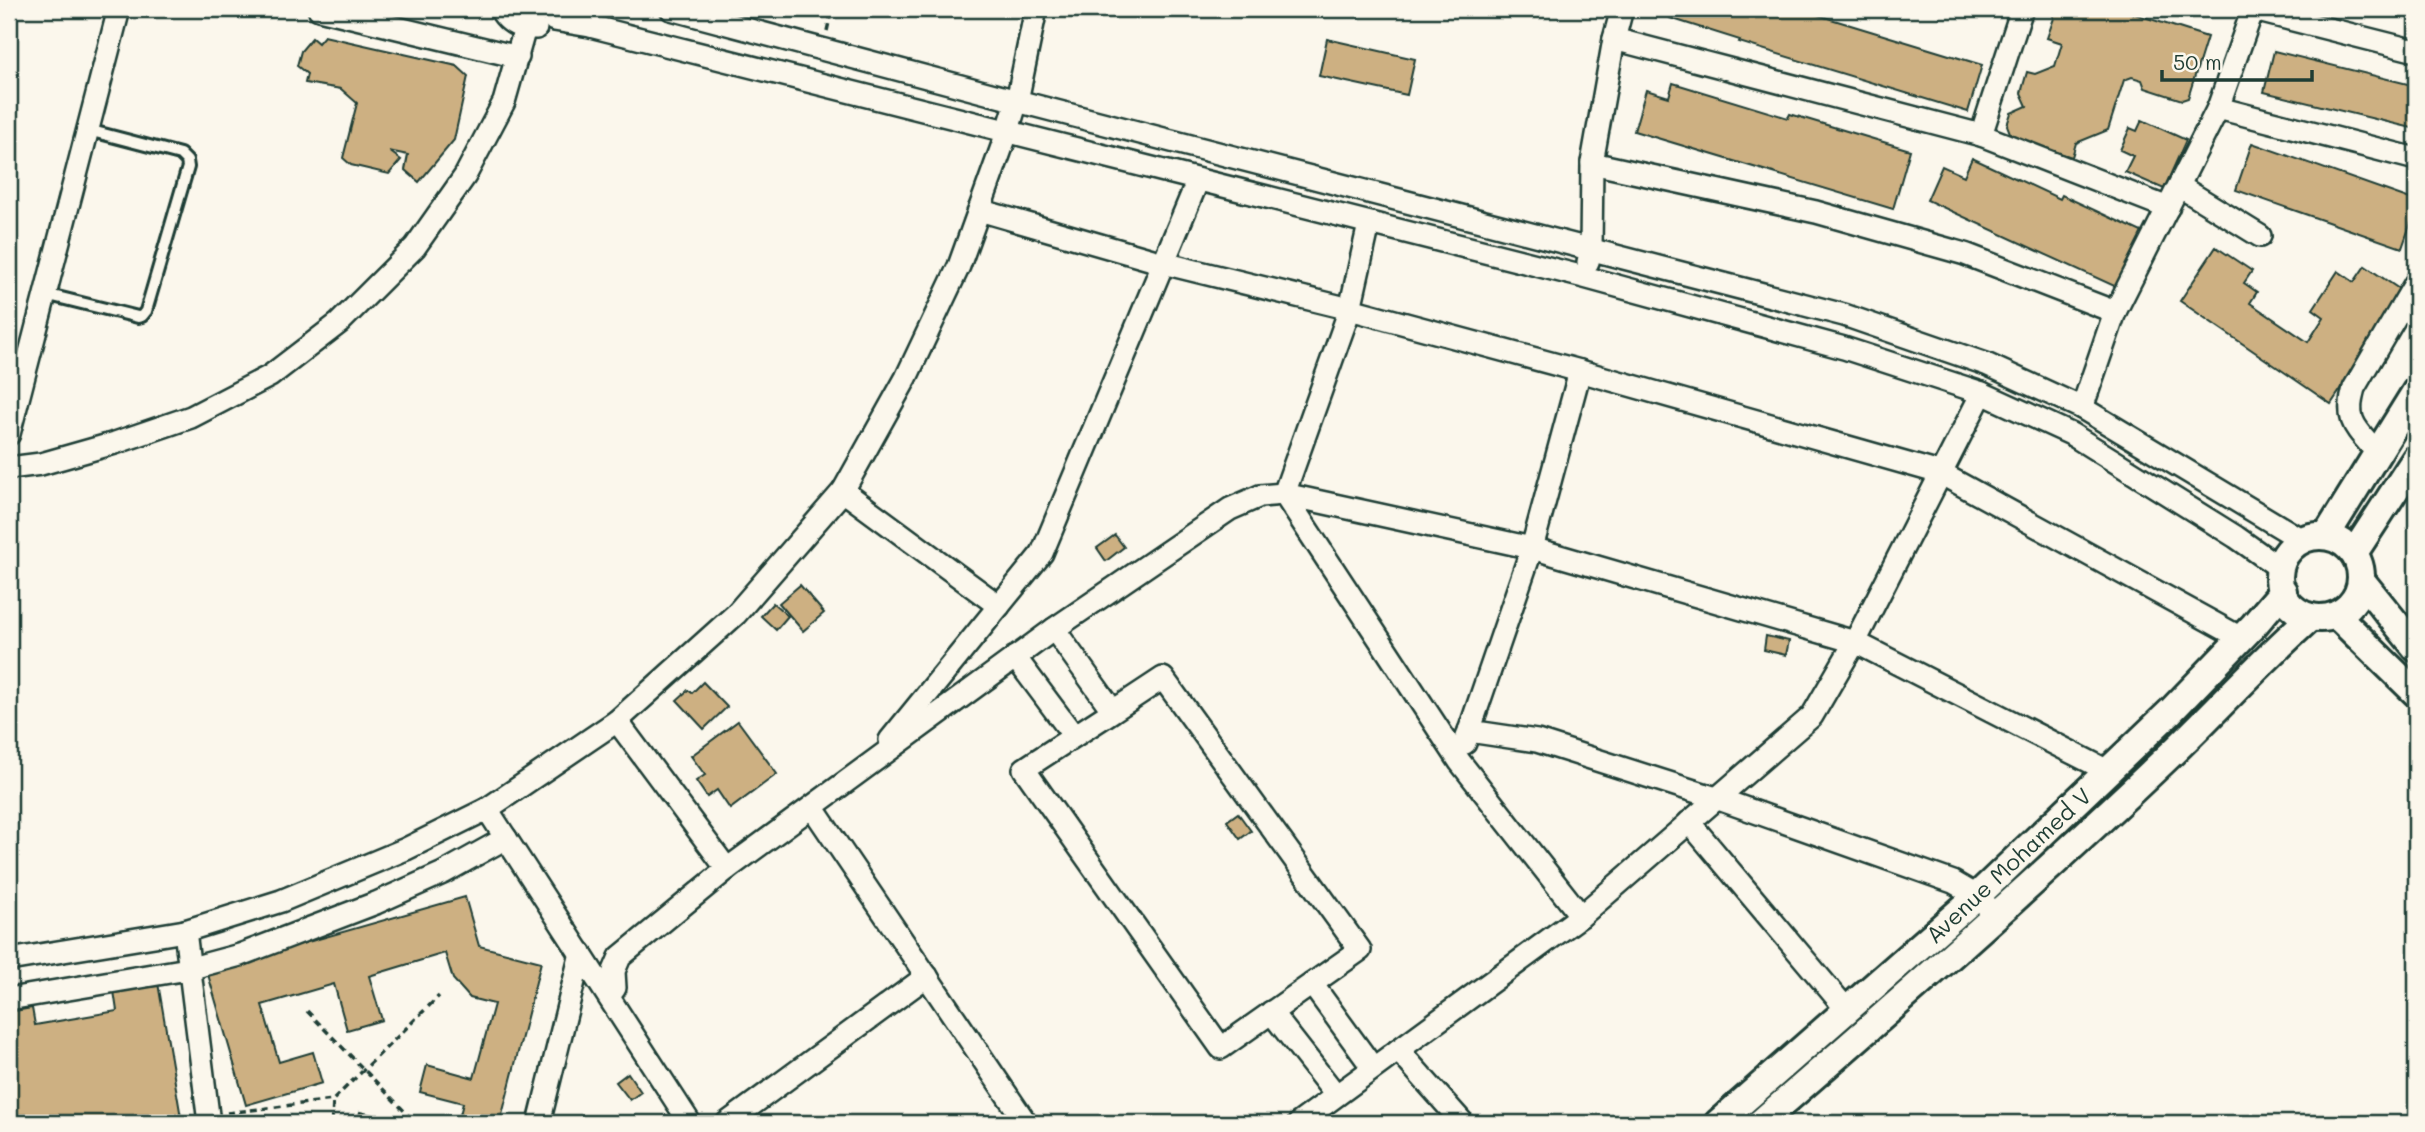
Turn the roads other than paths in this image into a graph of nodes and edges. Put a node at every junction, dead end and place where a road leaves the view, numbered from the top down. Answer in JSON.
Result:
{"nodes":[{"id":1,"x":119,"y":9,"type":"edge"},
{"id":2,"x":319,"y":9,"type":"edge"},
{"id":3,"x":499,"y":9,"type":"edge"},
{"id":4,"x":671,"y":9,"type":"edge"},
{"id":5,"x":1036,"y":9,"type":"edge"},
{"id":6,"x":1622,"y":9,"type":"edge"},
{"id":7,"x":2022,"y":9,"type":"edge"},
{"id":8,"x":2252,"y":9,"type":"edge"},
{"id":9,"x":558,"y":14,"type":"edge"},
{"id":10,"x":525,"y":28,"type":"junction"},
{"id":11,"x":1614,"y":39,"type":"junction"},
{"id":12,"x":2416,"y":51,"type":"edge"},
{"id":13,"x":518,"y":57,"type":"junction"},
{"id":14,"x":1017,"y":101,"type":"junction"},
{"id":15,"x":2218,"y":108,"type":"junction"},
{"id":16,"x":88,"y":130,"type":"junction"},
{"id":17,"x":1008,"y":130,"type":"junction"},
{"id":18,"x":1981,"y":135,"type":"junction"},
{"id":19,"x":2416,"y":159,"type":"edge"},
{"id":20,"x":1592,"y":163,"type":"junction"},
{"id":21,"x":1198,"y":180,"type":"junction"},
{"id":22,"x":2179,"y":186,"type":"junction"},
{"id":23,"x":2168,"y":208,"type":"junction"},
{"id":24,"x":979,"y":210,"type":"junction"},
{"id":25,"x":1369,"y":224,"type":"junction"},
{"id":26,"x":2260,"y":236,"type":"dead end"},
{"id":27,"x":1591,"y":249,"type":"junction"},
{"id":28,"x":1163,"y":263,"type":"junction"},
{"id":29,"x":1584,"y":277,"type":"junction"},
{"id":30,"x":2416,"y":282,"type":"edge"},
{"id":31,"x":45,"y":294,"type":"junction"},
{"id":32,"x":1350,"y":309,"type":"junction"},
{"id":33,"x":2115,"y":312,"type":"junction"},
{"id":34,"x":1580,"y":371,"type":"junction"},
{"id":35,"x":2416,"y":391,"type":"edge"},
{"id":36,"x":1982,"y":393,"type":"junction"},
{"id":37,"x":2082,"y":408,"type":"junction"},
{"id":38,"x":9,"y":434,"type":"edge"},
{"id":39,"x":2378,"y":454,"type":"junction"},
{"id":40,"x":2416,"y":458,"type":"edge"},
{"id":41,"x":9,"y":468,"type":"edge"},
{"id":42,"x":1940,"y":473,"type":"junction"},
{"id":43,"x":843,"y":491,"type":"junction"},
{"id":44,"x":1284,"y":494,"type":"junction"},
{"id":45,"x":2314,"y":538,"type":"junction"},
{"id":46,"x":1532,"y":548,"type":"junction"},
{"id":47,"x":2354,"y":553,"type":"junction"},
{"id":48,"x":2281,"y":580,"type":"junction"},
{"id":49,"x":2361,"y":580,"type":"junction"},
{"id":50,"x":999,"y":606,"type":"junction"},
{"id":51,"x":2324,"y":616,"type":"junction"},
{"id":52,"x":1054,"y":629,"type":"junction"},
{"id":53,"x":2241,"y":638,"type":"junction"},
{"id":54,"x":1855,"y":642,"type":"junction"},
{"id":55,"x":2416,"y":648,"type":"edge"},
{"id":56,"x":1015,"y":657,"type":"junction"},
{"id":57,"x":2416,"y":693,"type":"edge"},
{"id":58,"x":1113,"y":711,"type":"junction"},
{"id":59,"x":617,"y":721,"type":"junction"},
{"id":60,"x":1469,"y":731,"type":"junction"},
{"id":61,"x":1074,"y":737,"type":"junction"},
{"id":62,"x":1460,"y":762,"type":"junction"},
{"id":63,"x":871,"y":763,"type":"junction"},
{"id":64,"x":2108,"y":771,"type":"junction"},
{"id":65,"x":1716,"y":798,"type":"junction"},
{"id":66,"x":812,"y":807,"type":"junction"},
{"id":67,"x":487,"y":809,"type":"junction"},
{"id":68,"x":1689,"y":822,"type":"junction"},
{"id":69,"x":506,"y":838,"type":"junction"},
{"id":70,"x":727,"y":869,"type":"junction"},
{"id":71,"x":1977,"y":896,"type":"junction"},
{"id":72,"x":1581,"y":916,"type":"junction"},
{"id":73,"x":1997,"y":916,"type":"junction"},
{"id":74,"x":185,"y":931,"type":"junction"},
{"id":75,"x":581,"y":953,"type":"junction"},
{"id":76,"x":9,"y":960,"type":"edge"},
{"id":77,"x":188,"y":969,"type":"junction"},
{"id":78,"x":927,"y":976,"type":"junction"},
{"id":79,"x":1312,"y":984,"type":"junction"},
{"id":80,"x":609,"y":996,"type":"junction"},
{"id":81,"x":9,"y":999,"type":"edge"},
{"id":82,"x":1847,"y":1010,"type":"junction"},
{"id":83,"x":1271,"y":1012,"type":"junction"},
{"id":84,"x":1398,"y":1050,"type":"junction"},
{"id":85,"x":1373,"y":1068,"type":"junction"},
{"id":86,"x":1336,"y":1096,"type":"junction"},
{"id":87,"x":208,"y":1119,"type":"edge"},
{"id":88,"x":1307,"y":1121,"type":"edge"},
{"id":89,"x":539,"y":1123,"type":"edge"},
{"id":90,"x":690,"y":1123,"type":"edge"},
{"id":91,"x":727,"y":1123,"type":"edge"},
{"id":92,"x":1026,"y":1123,"type":"edge"},
{"id":93,"x":1463,"y":1123,"type":"edge"},
{"id":94,"x":1718,"y":1123,"type":"edge"},
{"id":95,"x":1760,"y":1123,"type":"edge"}],
"edges":[{"from":1,"to":16,"type":"street"},
{"from":2,"to":13,"type":"street"},
{"from":3,"to":10,"type":"street"},
{"from":4,"to":14,"type":"street"},
{"from":5,"to":14,"type":"street"},
{"from":6,"to":11,"type":"street"},
{"from":7,"to":18,"type":"street"},
{"from":8,"to":12,"type":"street"},
{"from":8,"to":15,"type":"street"},
{"from":9,"to":10,"type":"street"},
{"from":9,"to":17,"type":"street"},
{"from":10,"to":13,"type":"street"},
{"from":11,"to":18,"type":"street"},
{"from":11,"to":20,"type":"street"},
{"from":13,"to":41,"type":"street"},
{"from":14,"to":17,"type":"street"},
{"from":14,"to":27,"type":"street"},
{"from":15,"to":19,"type":"street"},
{"from":15,"to":22,"type":"street"},
{"from":16,"to":31,"type":"street"},
{"from":16,"to":31,"type":"lane"},
{"from":17,"to":21,"type":"street"},
{"from":17,"to":24,"type":"street"},
{"from":18,"to":23,"type":"street"},
{"from":20,"to":27,"type":"street"},
{"from":20,"to":33,"type":"street"},
{"from":21,"to":25,"type":"street"},
{"from":21,"to":28,"type":"street"},
{"from":22,"to":23,"type":"street"},
{"from":22,"to":26,"type":"street"},
{"from":23,"to":33,"type":"street"},
{"from":24,"to":28,"type":"street"},
{"from":24,"to":43,"type":"street"},
{"from":25,"to":29,"type":"street"},
{"from":25,"to":32,"type":"street"},
{"from":27,"to":29,"type":"street"},
{"from":27,"to":37,"type":"street"},
{"from":28,"to":32,"type":"street"},
{"from":28,"to":50,"type":"street"},
{"from":29,"to":36,"type":"street"},
{"from":30,"to":39,"type":"street"},
{"from":31,"to":38,"type":"street"},
{"from":32,"to":34,"type":"street"},
{"from":32,"to":44,"type":"street"},
{"from":33,"to":37,"type":"street"},
{"from":34,"to":42,"type":"street"},
{"from":34,"to":46,"type":"street"},
{"from":35,"to":39,"type":"street"},
{"from":36,"to":42,"type":"street"},
{"from":36,"to":48,"type":"street"},
{"from":37,"to":45,"type":"street"},
{"from":39,"to":45,"type":"street"},
{"from":40,"to":47,"type":"street"},
{"from":42,"to":53,"type":"street"},
{"from":42,"to":54,"type":"street"},
{"from":43,"to":50,"type":"street"},
{"from":43,"to":59,"type":"street"},
{"from":44,"to":46,"type":"street"},
{"from":44,"to":52,"type":"street"},
{"from":44,"to":62,"type":"street"},
{"from":45,"to":47,"type":"street"},
{"from":45,"to":48,"type":"street"},
{"from":46,"to":54,"type":"street"},
{"from":46,"to":60,"type":"street"},
{"from":47,"to":49,"type":"street"},
{"from":48,"to":51,"type":"street"},
{"from":48,"to":53,"type":"street","name":"Avenue Mohamed V"},
{"from":49,"to":51,"type":"street"},
{"from":49,"to":55,"type":"street"},
{"from":50,"to":63,"type":"street"},
{"from":51,"to":57,"type":"street"},
{"from":51,"to":73,"type":"street","name":"Avenue Mohamed V"},
{"from":52,"to":56,"type":"street"},
{"from":52,"to":58,"type":"street"},
{"from":53,"to":64,"type":"street","name":"Avenue Mohamed V"},
{"from":54,"to":64,"type":"street"},
{"from":54,"to":65,"type":"street"},
{"from":56,"to":61,"type":"street"},
{"from":56,"to":63,"type":"street"},
{"from":58,"to":61,"type":"street"},
{"from":58,"to":79,"type":"street"},
{"from":59,"to":67,"type":"street"},
{"from":59,"to":70,"type":"street"},
{"from":60,"to":62,"type":"street"},
{"from":60,"to":65,"type":"street"},
{"from":61,"to":83,"type":"street"},
{"from":62,"to":72,"type":"street"},
{"from":63,"to":66,"type":"street"},
{"from":64,"to":71,"type":"street","name":"Avenue Mohamed V"},
{"from":65,"to":68,"type":"street"},
{"from":65,"to":71,"type":"street"},
{"from":66,"to":70,"type":"street"},
{"from":66,"to":78,"type":"street"},
{"from":67,"to":69,"type":"street"},
{"from":67,"to":74,"type":"street"},
{"from":68,"to":72,"type":"street"},
{"from":68,"to":82,"type":"street"},
{"from":69,"to":75,"type":"street"},
{"from":69,"to":77,"type":"street"},
{"from":70,"to":80,"type":"street"},
{"from":71,"to":73,"type":"street"},
{"from":71,"to":82,"type":"street","name":"Avenue Mohamed V"},
{"from":72,"to":84,"type":"street"},
{"from":73,"to":95,"type":"street","name":"Avenue Mohamed V"},
{"from":74,"to":76,"type":"street"},
{"from":74,"to":77,"type":"street"},
{"from":75,"to":80,"type":"street"},
{"from":75,"to":89,"type":"street"},
{"from":77,"to":81,"type":"street"},
{"from":77,"to":87,"type":"street"},
{"from":78,"to":91,"type":"street"},
{"from":78,"to":92,"type":"street"},
{"from":79,"to":83,"type":"street"},
{"from":79,"to":85,"type":"street"},
{"from":80,"to":90,"type":"street"},
{"from":82,"to":94,"type":"street","name":"Avenue Mohamed V"},
{"from":83,"to":86,"type":"street"},
{"from":84,"to":85,"type":"street"},
{"from":84,"to":93,"type":"street"},
{"from":85,"to":86,"type":"street"},
{"from":86,"to":88,"type":"street"}]}
